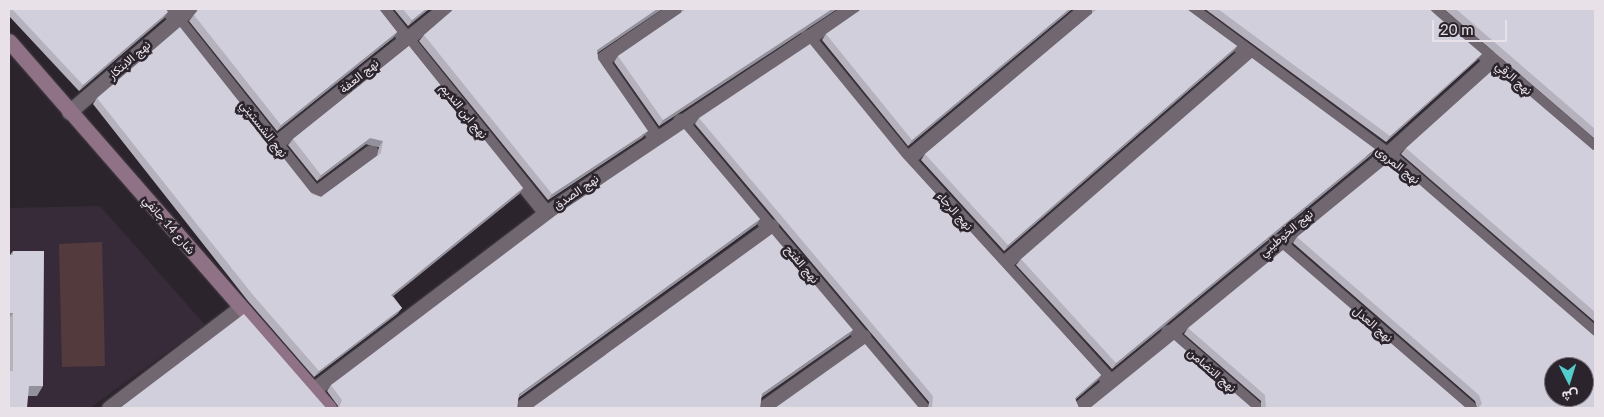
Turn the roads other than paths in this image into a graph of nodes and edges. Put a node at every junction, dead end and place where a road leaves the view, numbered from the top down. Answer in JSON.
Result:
{"nodes":[{"id":1,"x":189,"y":9,"type":"edge"},
{"id":2,"x":382,"y":9,"type":"edge"},
{"id":3,"x":444,"y":9,"type":"edge"},
{"id":4,"x":675,"y":9,"type":"edge"},
{"id":5,"x":851,"y":9,"type":"edge"},
{"id":6,"x":1086,"y":9,"type":"edge"},
{"id":7,"x":1190,"y":9,"type":"edge"},
{"id":8,"x":1436,"y":10,"type":"edge"},
{"id":9,"x":173,"y":14,"type":"edge"},
{"id":10,"x":807,"y":37,"type":"junction"},
{"id":11,"x":406,"y":39,"type":"junction"},
{"id":12,"x":9,"y":41,"type":"edge"},
{"id":13,"x":1246,"y":53,"type":"junction"},
{"id":14,"x":1493,"y":59,"type":"junction"},
{"id":15,"x":69,"y":112,"type":"junction"},
{"id":16,"x":680,"y":121,"type":"junction"},
{"id":17,"x":655,"y":137,"type":"junction"},
{"id":18,"x":275,"y":144,"type":"junction"},
{"id":19,"x":1595,"y":149,"type":"edge"},
{"id":20,"x":370,"y":152,"type":"edge"},
{"id":21,"x":1385,"y":154,"type":"junction"},
{"id":22,"x":907,"y":158,"type":"junction"},
{"id":23,"x":546,"y":213,"type":"junction"},
{"id":24,"x":771,"y":226,"type":"junction"},
{"id":25,"x":1276,"y":241,"type":"junction"},
{"id":26,"x":1003,"y":264,"type":"junction"},
{"id":27,"x":241,"y":307,"type":"junction"},
{"id":28,"x":1168,"y":332,"type":"junction"},
{"id":29,"x":1595,"y":334,"type":"edge"},
{"id":30,"x":862,"y":337,"type":"junction"},
{"id":31,"x":1109,"y":380,"type":"junction"},
{"id":32,"x":313,"y":390,"type":"junction"},
{"id":33,"x":109,"y":408,"type":"edge"},
{"id":34,"x":329,"y":408,"type":"edge"},
{"id":35,"x":520,"y":408,"type":"edge"},
{"id":36,"x":763,"y":408,"type":"edge"},
{"id":37,"x":922,"y":408,"type":"edge"},
{"id":38,"x":1079,"y":408,"type":"edge"},
{"id":39,"x":1255,"y":408,"type":"edge"},
{"id":40,"x":1469,"y":408,"type":"edge"}],
"edges":[{"from":1,"to":9,"type":"street","name":"نهج الابتكار"},
{"from":2,"to":11,"type":"street","name":"نهج ابن النديم"},
{"from":3,"to":11,"type":"street","name":"نهج العفة"},
{"from":4,"to":17,"type":"street"},
{"from":5,"to":10,"type":"street","name":"نهج الصدق"},
{"from":6,"to":22,"type":"street"},
{"from":7,"to":13,"type":"street","name":"نهج المروى"},
{"from":8,"to":14,"type":"street","name":"نهج الرقي"},
{"from":9,"to":15,"type":"street","name":"نهج الابتكار"},
{"from":9,"to":18,"type":"street","name":"نهج الشستيتي"},
{"from":10,"to":16,"type":"street","name":"نهج الصدق"},
{"from":10,"to":22,"type":"street","name":"نهج الرجاء"},
{"from":11,"to":18,"type":"street","name":"نهج العفة"},
{"from":11,"to":23,"type":"street","name":"نهج ابن النديم"},
{"from":12,"to":15,"type":"street","name":"شارع 14 جانفي"},
{"from":13,"to":21,"type":"street","name":"نهج المروى"},
{"from":13,"to":26,"type":"street"},
{"from":14,"to":19,"type":"street","name":"نهج الرقي"},
{"from":14,"to":21,"type":"street","name":"نهج الخوطيبي"},
{"from":15,"to":27,"type":"street","name":"شارع 14 جانفي"},
{"from":16,"to":17,"type":"street","name":"نهج الصدق"},
{"from":16,"to":24,"type":"street","name":"نهج الفتح"},
{"from":17,"to":23,"type":"street","name":"نهج الصدق"},
{"from":18,"to":20,"type":"street","name":"نهج الشستيتي"},
{"from":21,"to":25,"type":"street","name":"نهج الخوطيبي"},
{"from":21,"to":29,"type":"street","name":"نهج المروى"},
{"from":22,"to":26,"type":"street","name":"نهج الرجاء"},
{"from":23,"to":32,"type":"street","name":"نهج الصدق"},
{"from":24,"to":30,"type":"street","name":"نهج الفتح"},
{"from":24,"to":35,"type":"street"},
{"from":25,"to":28,"type":"street","name":"نهج الخوطيبي"},
{"from":25,"to":40,"type":"street","name":"نهج العدل"},
{"from":26,"to":31,"type":"street","name":"نهج الرجاء"},
{"from":27,"to":32,"type":"street","name":"شارع 14 جانفي"},
{"from":27,"to":33,"type":"street"},
{"from":28,"to":31,"type":"street","name":"نهج الخوطيبي"},
{"from":28,"to":39,"type":"street","name":"نهج التضامن"},
{"from":30,"to":36,"type":"street"},
{"from":30,"to":37,"type":"street","name":"نهج الفتح"},
{"from":31,"to":38,"type":"street","name":"نهج الخوطيبي"},
{"from":32,"to":34,"type":"street","name":"شارع 14 جانفي"}]}
